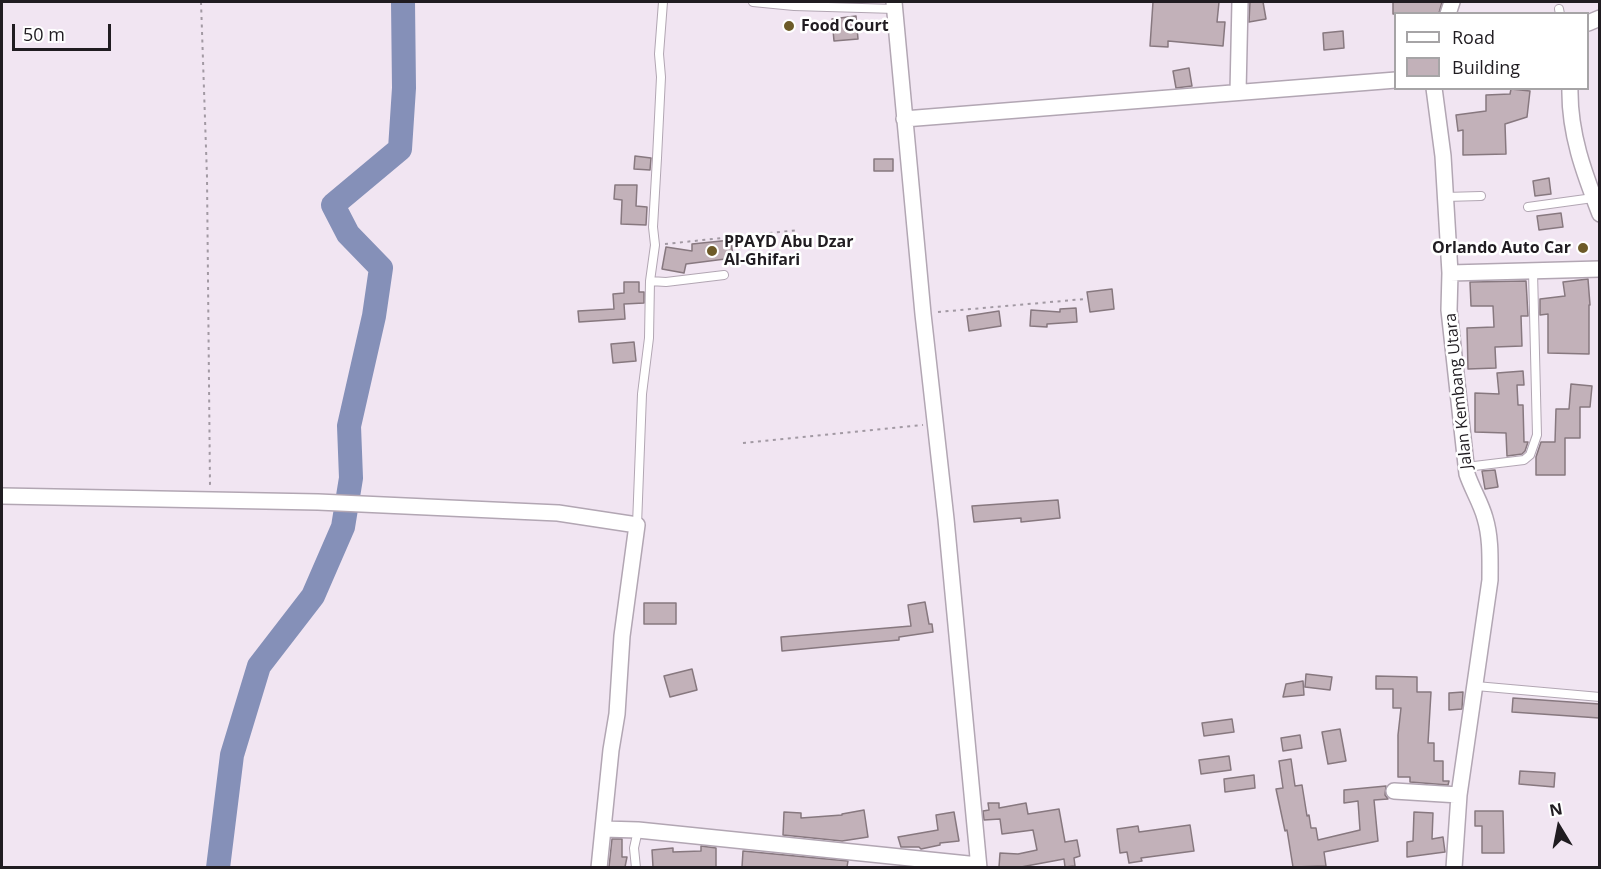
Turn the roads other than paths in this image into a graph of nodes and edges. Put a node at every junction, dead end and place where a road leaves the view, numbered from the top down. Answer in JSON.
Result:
{"nodes":[{"id":1,"x":663,"y":2,"type":"edge"},
{"id":2,"x":753,"y":2,"type":"edge"},
{"id":3,"x":1240,"y":2,"type":"edge"},
{"id":4,"x":894,"y":5,"type":"edge"},
{"id":5,"x":1394,"y":80,"type":"edge"},
{"id":6,"x":1434,"y":90,"type":"edge"},
{"id":7,"x":1570,"y":90,"type":"edge"},
{"id":8,"x":1238,"y":92,"type":"junction"},
{"id":9,"x":904,"y":119,"type":"junction"},
{"id":10,"x":1481,"y":196,"type":"dead end"},
{"id":11,"x":1445,"y":197,"type":"junction"},
{"id":12,"x":1593,"y":198,"type":"junction"},
{"id":13,"x":1528,"y":207,"type":"dead end"},
{"id":14,"x":1599,"y":214,"type":"edge"},
{"id":15,"x":1599,"y":268,"type":"edge"},
{"id":16,"x":1533,"y":271,"type":"junction"},
{"id":17,"x":1450,"y":273,"type":"junction"},
{"id":18,"x":724,"y":275,"type":"dead end"},
{"id":19,"x":650,"y":281,"type":"junction"},
{"id":20,"x":1466,"y":466,"type":"junction"},
{"id":21,"x":2,"y":496,"type":"edge"},
{"id":22,"x":637,"y":525,"type":"junction"},
{"id":23,"x":1476,"y":687,"type":"junction"},
{"id":24,"x":1599,"y":697,"type":"edge"},
{"id":25,"x":1394,"y":791,"type":"dead end"},
{"id":26,"x":1459,"y":795,"type":"junction"},
{"id":27,"x":603,"y":829,"type":"junction"},
{"id":28,"x":638,"y":830,"type":"junction"},
{"id":29,"x":979,"y":866,"type":"edge"},
{"id":30,"x":599,"y":867,"type":"edge"},
{"id":31,"x":636,"y":867,"type":"edge"},
{"id":32,"x":1454,"y":867,"type":"edge"}],
"edges":[{"from":1,"to":19,"type":"lane"},
{"from":2,"to":4,"type":"lane"},
{"from":3,"to":8,"type":"street"},
{"from":4,"to":9,"type":"street"},
{"from":5,"to":8,"type":"street"},
{"from":6,"to":11,"type":"street","name":"Jalan Kembang Utara"},
{"from":7,"to":12,"type":"street"},
{"from":8,"to":9,"type":"street"},
{"from":9,"to":29,"type":"street"},
{"from":10,"to":11,"type":"lane"},
{"from":11,"to":17,"type":"street","name":"Jalan Kembang Utara"},
{"from":12,"to":13,"type":"lane"},
{"from":12,"to":14,"type":"street"},
{"from":15,"to":16,"type":"street"},
{"from":16,"to":17,"type":"street"},
{"from":16,"to":20,"type":"lane"},
{"from":17,"to":20,"type":"street","name":"Jalan Kembang Utara"},
{"from":18,"to":19,"type":"lane"},
{"from":19,"to":22,"type":"lane"},
{"from":20,"to":23,"type":"street","name":"Jalan Kembang Utara"},
{"from":21,"to":22,"type":"street"},
{"from":22,"to":27,"type":"street"},
{"from":23,"to":24,"type":"lane"},
{"from":23,"to":26,"type":"street","name":"Jalan Kembang Utara"},
{"from":25,"to":26,"type":"street"},
{"from":26,"to":32,"type":"street","name":"Jalan Kembang Utara"},
{"from":27,"to":28,"type":"street"},
{"from":27,"to":30,"type":"street"},
{"from":28,"to":29,"type":"street"},
{"from":28,"to":31,"type":"lane"}]}
